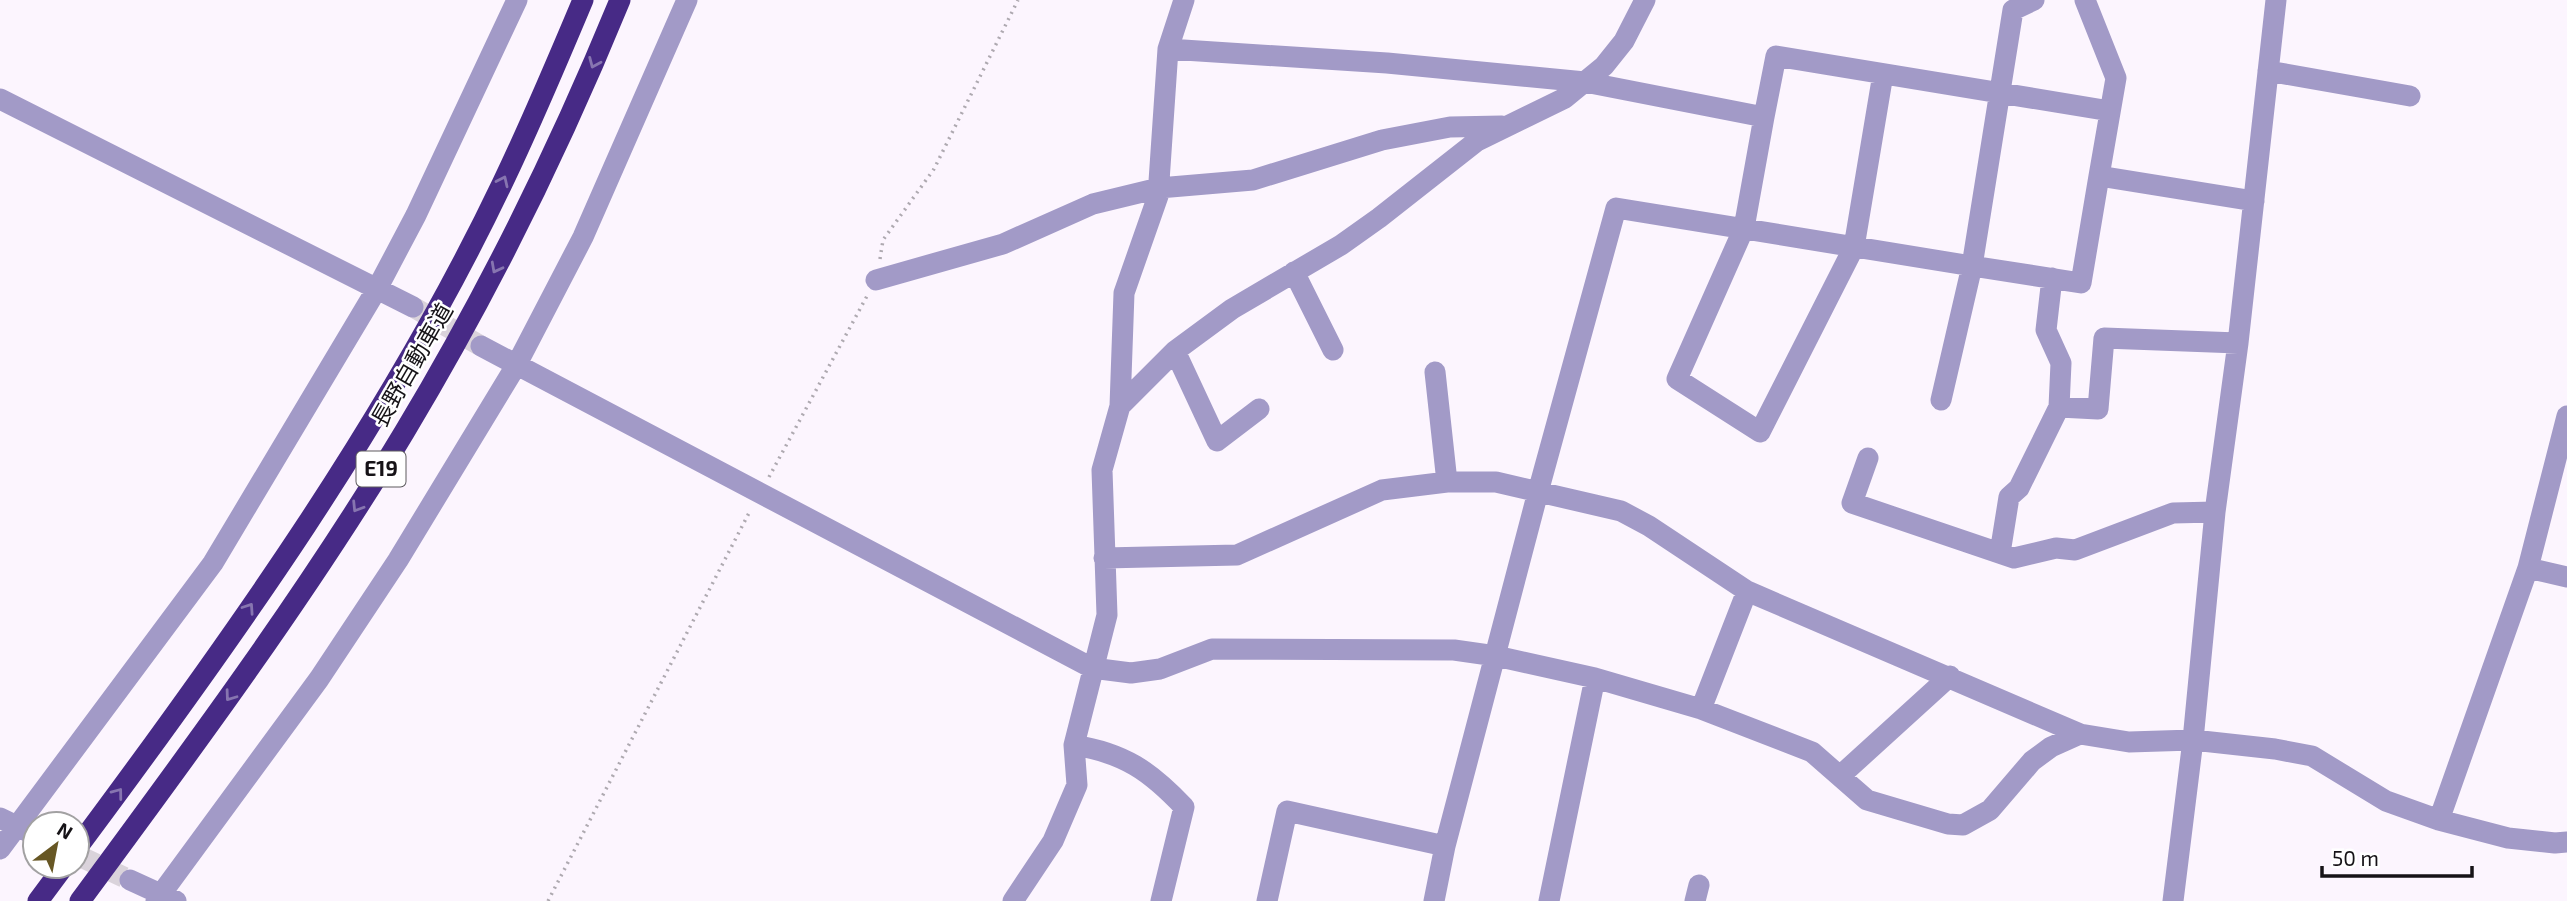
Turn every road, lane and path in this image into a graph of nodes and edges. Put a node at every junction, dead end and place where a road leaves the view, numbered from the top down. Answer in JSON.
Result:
{"nodes":[{"id":1,"x":517,"y":0,"type":"edge"},
{"id":2,"x":583,"y":0,"type":"edge"},
{"id":3,"x":620,"y":0,"type":"edge"},
{"id":4,"x":687,"y":0,"type":"edge"},
{"id":5,"x":1018,"y":0,"type":"edge"},
{"id":6,"x":1184,"y":0,"type":"edge"},
{"id":7,"x":1645,"y":0,"type":"edge"},
{"id":8,"x":2034,"y":0,"type":"edge"},
{"id":9,"x":2085,"y":0,"type":"edge"},
{"id":10,"x":2276,"y":0,"type":"edge"},
{"id":11,"x":1168,"y":49,"type":"junction"},
{"id":12,"x":2268,"y":71,"type":"junction"},
{"id":13,"x":1884,"y":74,"type":"junction"},
{"id":14,"x":1585,"y":82,"type":"junction"},
{"id":15,"x":1998,"y":93,"type":"junction"},
{"id":16,"x":2410,"y":96,"type":"dead end"},
{"id":17,"x":0,"y":99,"type":"edge"},
{"id":18,"x":2110,"y":111,"type":"junction"},
{"id":19,"x":1764,"y":117,"type":"junction"},
{"id":20,"x":1508,"y":126,"type":"junction"},
{"id":21,"x":2099,"y":176,"type":"junction"},
{"id":22,"x":1159,"y":188,"type":"junction"},
{"id":23,"x":2254,"y":201,"type":"junction"},
{"id":24,"x":1744,"y":228,"type":"junction"},
{"id":25,"x":1854,"y":247,"type":"junction"},
{"id":26,"x":1972,"y":266,"type":"junction"},
{"id":27,"x":1294,"y":272,"type":"junction"},
{"id":28,"x":2052,"y":278,"type":"junction"},
{"id":29,"x":876,"y":280,"type":"junction"},
{"id":30,"x":378,"y":287,"type":"junction"},
{"id":31,"x":413,"y":307,"type":"tunnel mouth"},
{"id":32,"x":2238,"y":343,"type":"junction"},
{"id":33,"x":481,"y":346,"type":"tunnel mouth"},
{"id":34,"x":1332,"y":350,"type":"dead end"},
{"id":35,"x":1175,"y":352,"type":"junction"},
{"id":36,"x":517,"y":364,"type":"junction"},
{"id":37,"x":1435,"y":372,"type":"dead end"},
{"id":38,"x":1941,"y":400,"type":"dead end"},
{"id":39,"x":1120,"y":406,"type":"junction"},
{"id":40,"x":2059,"y":407,"type":"junction"},
{"id":41,"x":1259,"y":410,"type":"dead end"},
{"id":42,"x":2567,"y":416,"type":"edge"},
{"id":43,"x":1868,"y":457,"type":"dead end"},
{"id":44,"x":1447,"y":482,"type":"junction"},
{"id":45,"x":1538,"y":492,"type":"junction"},
{"id":46,"x":760,"y":493,"type":"junction"},
{"id":47,"x":2215,"y":512,"type":"junction"},
{"id":48,"x":2000,"y":554,"type":"junction"},
{"id":49,"x":1104,"y":558,"type":"junction"},
{"id":50,"x":2528,"y":568,"type":"junction"},
{"id":51,"x":2567,"y":576,"type":"edge"},
{"id":52,"x":1747,"y":591,"type":"junction"},
{"id":53,"x":1496,"y":656,"type":"junction"},
{"id":54,"x":1092,"y":668,"type":"junction"},
{"id":55,"x":1950,"y":676,"type":"junction"},
{"id":56,"x":1595,"y":678,"type":"junction"},
{"id":57,"x":1701,"y":709,"type":"junction"},
{"id":58,"x":2080,"y":734,"type":"junction"},
{"id":59,"x":2193,"y":740,"type":"junction"},
{"id":60,"x":1074,"y":745,"type":"junction"},
{"id":61,"x":1840,"y":776,"type":"junction"},
{"id":62,"x":2439,"y":820,"type":"junction"},
{"id":63,"x":17,"y":827,"type":"edge"},
{"id":64,"x":91,"y":829,"type":"edge"},
{"id":65,"x":2567,"y":842,"type":"edge"},
{"id":66,"x":1446,"y":846,"type":"junction"},
{"id":67,"x":0,"y":849,"type":"edge"},
{"id":68,"x":54,"y":880,"type":"edge"},
{"id":69,"x":130,"y":880,"type":"tunnel mouth"},
{"id":70,"x":164,"y":899,"type":"edge"},
{"id":71,"x":38,"y":901,"type":"edge"},
{"id":72,"x":80,"y":901,"type":"edge"},
{"id":73,"x":548,"y":901,"type":"edge"},
{"id":74,"x":1013,"y":901,"type":"edge"},
{"id":75,"x":1161,"y":901,"type":"edge"},
{"id":76,"x":1267,"y":901,"type":"edge"},
{"id":77,"x":1434,"y":901,"type":"edge"},
{"id":78,"x":1549,"y":901,"type":"edge"},
{"id":79,"x":2173,"y":901,"type":"edge"}],
"edges":[{"from":1,"to":30,"type":"street"},
{"from":64,"to":2,"type":"highway","name":"長野自動車道","number":"E19","one_way":true},
{"from":3,"to":72,"type":"highway","name":"長野自動車道","number":"E19","one_way":true},
{"from":4,"to":36,"type":"street"},
{"from":5,"to":29,"type":"path"},
{"from":6,"to":11,"type":"street"},
{"from":7,"to":14,"type":"street"},
{"from":8,"to":15,"type":"street"},
{"from":9,"to":18,"type":"street"},
{"from":10,"to":12,"type":"street"},
{"from":11,"to":14,"type":"street"},
{"from":11,"to":22,"type":"street"},
{"from":12,"to":16,"type":"street"},
{"from":12,"to":23,"type":"street"},
{"from":13,"to":15,"type":"street"},
{"from":13,"to":19,"type":"street"},
{"from":13,"to":25,"type":"street"},
{"from":14,"to":19,"type":"street"},
{"from":14,"to":20,"type":"street"},
{"from":15,"to":18,"type":"street"},
{"from":15,"to":26,"type":"street"},
{"from":17,"to":30,"type":"street"},
{"from":18,"to":21,"type":"street"},
{"from":19,"to":24,"type":"street"},
{"from":20,"to":22,"type":"street"},
{"from":20,"to":27,"type":"street"},
{"from":21,"to":23,"type":"street"},
{"from":21,"to":28,"type":"street"},
{"from":22,"to":29,"type":"street"},
{"from":22,"to":39,"type":"street"},
{"from":23,"to":32,"type":"street"},
{"from":24,"to":25,"type":"street"},
{"from":24,"to":25,"type":"street"},
{"from":24,"to":45,"type":"street"},
{"from":25,"to":26,"type":"street"},
{"from":26,"to":28,"type":"street"},
{"from":26,"to":38,"type":"street"},
{"from":27,"to":34,"type":"street"},
{"from":27,"to":35,"type":"street"},
{"from":28,"to":40,"type":"street"},
{"from":29,"to":46,"type":"path"},
{"from":30,"to":31,"type":"street"},
{"from":30,"to":63,"type":"street"},
{"from":32,"to":40,"type":"street"},
{"from":32,"to":47,"type":"street"},
{"from":33,"to":36,"type":"street"},
{"from":35,"to":39,"type":"street"},
{"from":35,"to":41,"type":"street"},
{"from":36,"to":46,"type":"street"},
{"from":36,"to":70,"type":"street"},
{"from":37,"to":44,"type":"street"},
{"from":39,"to":49,"type":"street"},
{"from":40,"to":48,"type":"street"},
{"from":42,"to":50,"type":"street"},
{"from":43,"to":48,"type":"street"},
{"from":44,"to":45,"type":"street"},
{"from":44,"to":49,"type":"street"},
{"from":45,"to":52,"type":"street"},
{"from":45,"to":53,"type":"street"},
{"from":46,"to":54,"type":"street"},
{"from":46,"to":73,"type":"path"},
{"from":47,"to":48,"type":"street"},
{"from":47,"to":59,"type":"street"},
{"from":49,"to":54,"type":"street"},
{"from":50,"to":51,"type":"street"},
{"from":50,"to":62,"type":"street"},
{"from":52,"to":55,"type":"street"},
{"from":52,"to":57,"type":"street"},
{"from":53,"to":54,"type":"street"},
{"from":53,"to":56,"type":"street"},
{"from":53,"to":66,"type":"street"},
{"from":54,"to":60,"type":"street"},
{"from":55,"to":58,"type":"street"},
{"from":55,"to":61,"type":"street"},
{"from":56,"to":57,"type":"street"},
{"from":56,"to":78,"type":"street"},
{"from":57,"to":61,"type":"street"},
{"from":58,"to":59,"type":"street"},
{"from":58,"to":61,"type":"street"},
{"from":59,"to":62,"type":"street"},
{"from":59,"to":79,"type":"street"},
{"from":60,"to":74,"type":"street"},
{"from":60,"to":75,"type":"street"},
{"from":62,"to":65,"type":"street"},
{"from":63,"to":67,"type":"street"},
{"from":66,"to":76,"type":"street"},
{"from":66,"to":77,"type":"street"},
{"from":68,"to":71,"type":"highway"},
{"from":69,"to":70,"type":"street"}]}
